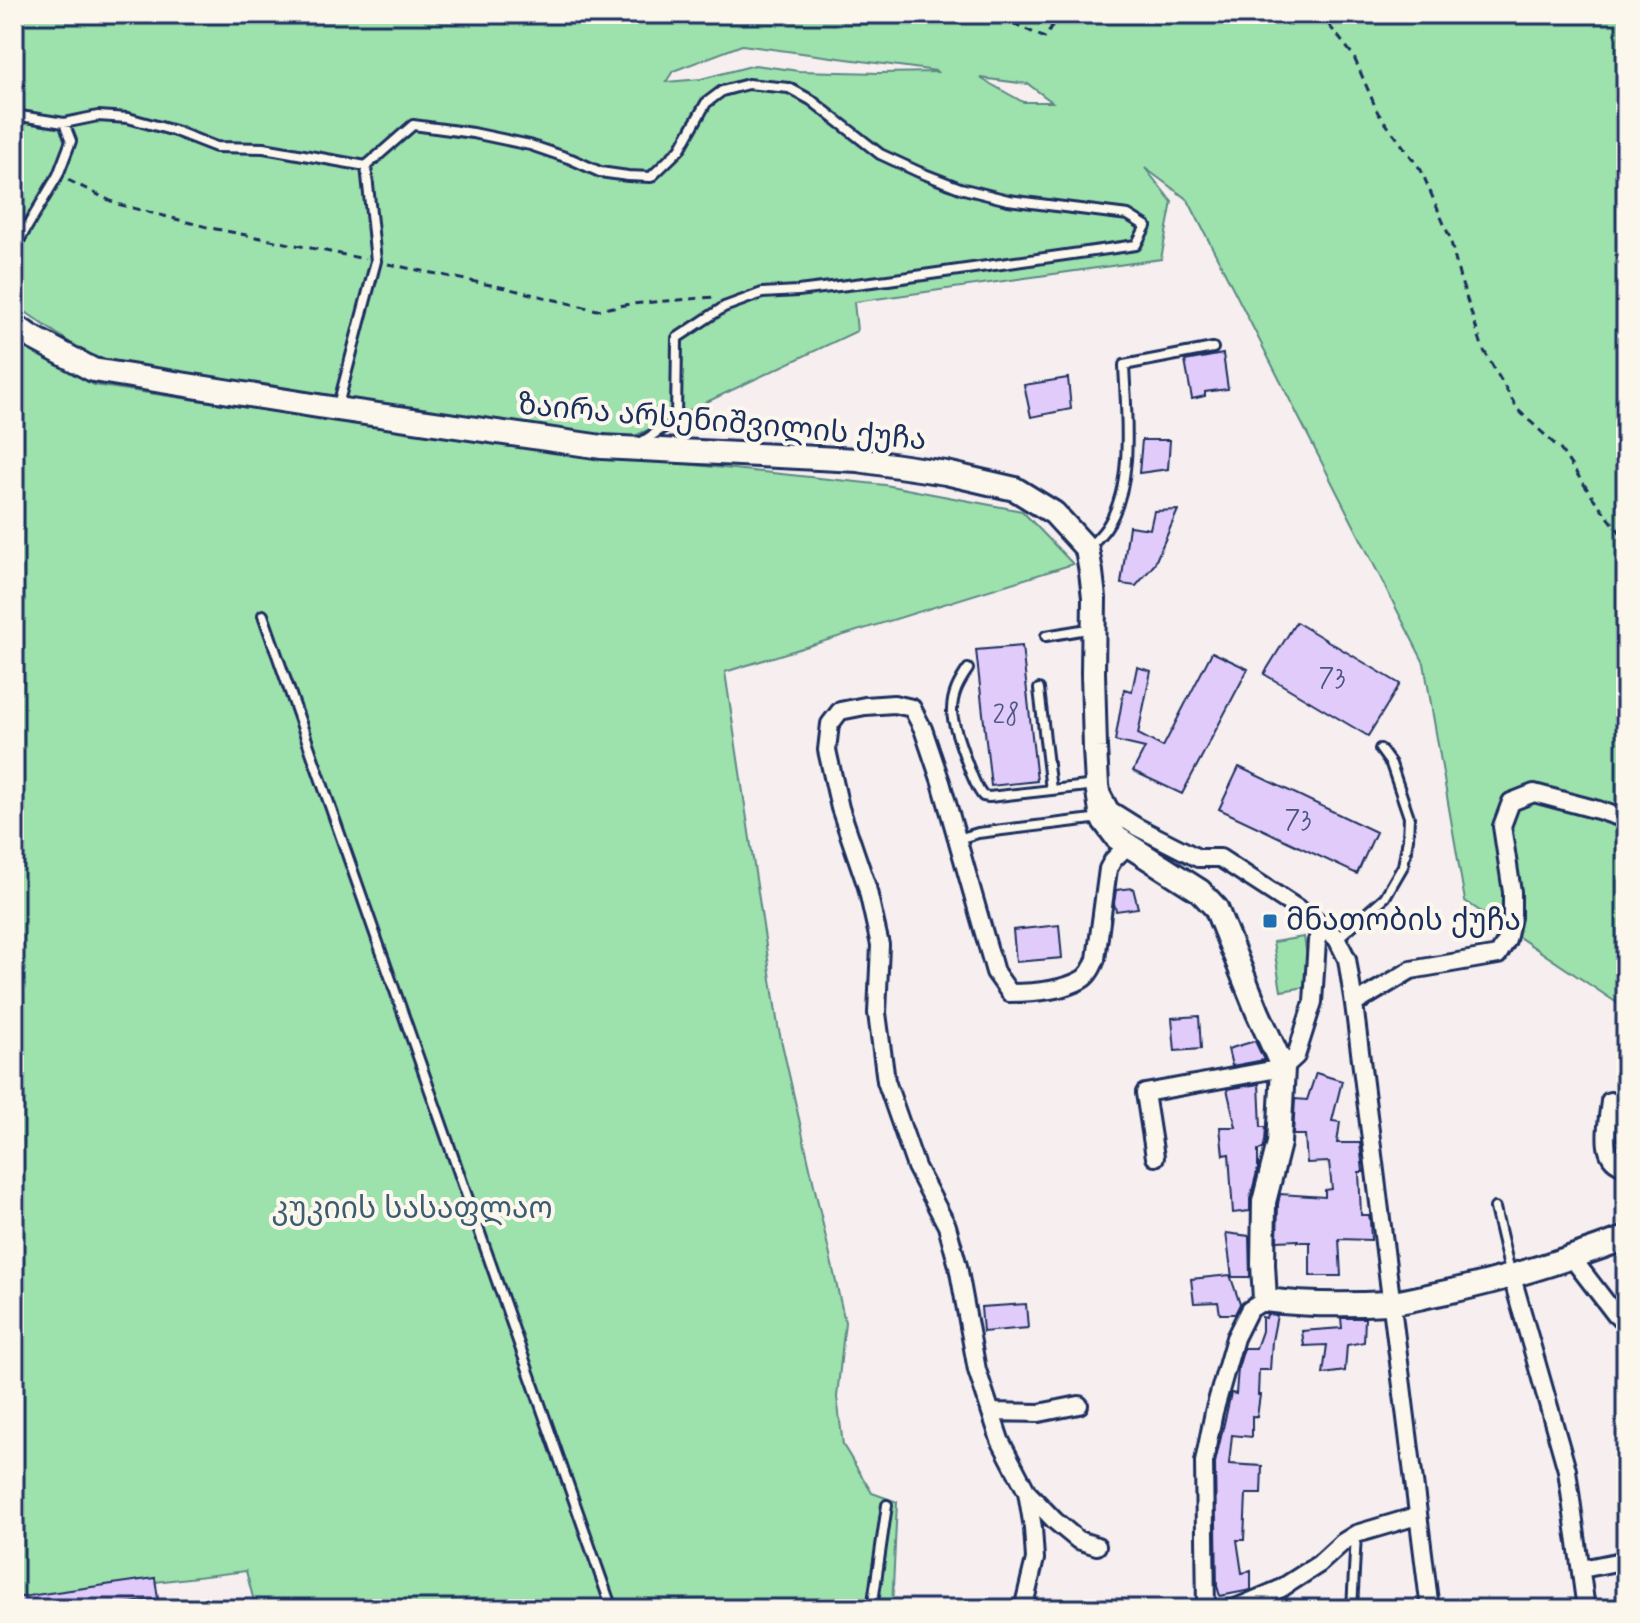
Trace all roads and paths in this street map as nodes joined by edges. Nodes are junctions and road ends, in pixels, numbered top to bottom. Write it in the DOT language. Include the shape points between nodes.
graph roads {
  1 [pos="1003,14"];
  2 [pos="1059,14"];
  3 [pos="1320,14"];
  4 [pos="14,115"];
  5 [pos="64,123"];
  6 [pos="366,166"];
  7 [pos="58,175"];
  8 [pos="14,249"];
  9 [pos="376,261"];
  10 [pos="718,297"];
  11 [pos="14,325"];
  12 [pos="1213,348"];
  13 [pos="337,409"];
  14 [pos="632,448"];
  15 [pos="1626,540"];
  16 [pos="1087,549"];
  17 [pos="263,615"];
  18 [pos="1094,628"];
  19 [pos="1046,636"];
  20 [pos="968,669"];
  21 [pos="1039,689"];
  22 [pos="1380,749"];
  23 [pos="1097,785"];
  24 [pos="1051,790"];
  25 [pos="1102,818"];
  26 [pos="1626,823"];
  27 [pos="1133,836"];
  28 [pos="958,839"];
  29 [pos="1323,925"];
  30 [pos="1337,939"];
  31 [pos="1354,1004"];
  32 [pos="1283,1068"];
  33 [pos="1610,1101"];
  34 [pos="1155,1157"];
  35 [pos="1626,1166"];
  36 [pos="1495,1208"];
  37 [pos="1626,1238"];
  38 [pos="1572,1258"];
  39 [pos="1512,1277"];
  40 [pos="1265,1300"];
  41 [pos="1391,1303"];
  42 [pos="1626,1324"];
  43 [pos="1079,1405"];
  44 [pos="991,1412"];
  45 [pos="1027,1492"];
  46 [pos="887,1505"];
  47 [pos="1417,1516"];
  48 [pos="1356,1534"];
  49 [pos="1097,1546"];
  50 [pos="1626,1560"];
  51 [pos="1582,1569"];
  52 [pos="1024,1608"];
  53 [pos="612,1609"];
  54 [pos="872,1609"];
  55 [pos="1206,1609"];
  56 [pos="1233,1609"];
  57 [pos="1352,1609"];
  58 [pos="1430,1609"];
  59 [pos="1586,1609"];
  1 -- 2 [label="path" via="1045,38"];
  3 -- 15 [label="path" via="1353,55 1378,113 1421,170 1450,238 1483,349 1518,410 1560,449"];
  4 -- 5 [label="lane"];
  5 -- 6 [label="lane" via="98,116 128,118 216,147 264,148"];
  5 -- 7 [label="lane" via="71,141"];
  6 -- 9 [label="lane"];
  6 -- 14 [label="lane" via="413,125 530,145 600,172 651,177 680,149 706,103 722,91 748,84 789,88 880,154 960,188 1008,200 1128,215 1146,226 1136,245 762,293 724,307 677,338 676,420"];
  7 -- 8 [label="lane"];
  7 -- 9 [label="path" via="117,204"];
  9 -- 10 [label="path" via="597,310"];
  9 -- 13 [label="lane"];
  11 -- 13 [label="street, ზაირა არსენიშვილის ქუჩა" via="93,370"];
  12 -- 16 [label="lane" via="1124,365 1124,479 1107,528"];
  13 -- 14 [label="street, ზაირა არსენიშვილის ქუჩა"];
  14 -- 16 [label="street, ზაირა არსენიშვილის ქუჩა" via="858,460 946,473 1015,489 1054,513"];
  16 -- 18 [label="street"];
  17 -- 53 [label="lane"];
  18 -- 19 [label="lane"];
  18 -- 23 [label="street"];
  20 -- 24 [label="lane" via="958,684 952,714 978,791 989,797"];
  21 -- 24 [label="lane"];
  22 -- 30 [label="lane" via="1391,764 1409,817 1403,866 1385,897"];
  23 -- 24 [label="lane"];
  23 -- 25 [label="street"];
  23 -- 27 [label="street"];
  25 -- 27 [label="street" via="1117,838"];
  25 -- 28 [label="lane"];
  26 -- 31 [label="street" via="1534,793 1511,802 1502,826 1512,917 1498,955 1411,970"];
  27 -- 28 [label="street" via="1108,869 1092,969 1083,979 1039,993 1010,993 995,972"];
  27 -- 29 [label="street" via="1198,858 1220,858"];
  27 -- 32 [label="street" via="1216,908"];
  28 -- 44 [label="street" via="912,708 894,704 840,711 830,724 827,750 880,945 877,1013 886,1081 916,1167 947,1226"];
  29 -- 30 [label="street"];
  29 -- 32 [label="street" via="1313,1002 1296,1056"];
  30 -- 31 [label="street" via="1347,959"];
  31 -- 41 [label="street"];
  32 -- 34 [label="street" via="1145,1093"];
  32 -- 40 [label="street" via="1279,1143 1264,1202"];
  33 -- 35 [label="street" via="1608,1155"];
  36 -- 39 [label="lane"];
  37 -- 38 [label="street"];
  38 -- 39 [label="street"];
  38 -- 42 [label="street"];
  39 -- 41 [label="street"];
  39 -- 51 [label="street" via="1567,1470"];
  40 -- 41 [label="street"];
  40 -- 55 [label="street" via="1249,1310 1235,1338 1204,1462"];
  41 -- 47 [label="street"];
  43 -- 44 [label="street" via="1039,1413"];
  44 -- 45 [label="street"];
  45 -- 49 [label="street" via="1078,1540"];
  45 -- 52 [label="street" via="1035,1559"];
  46 -- 54 [label="lane"];
  47 -- 48 [label="street"];
  47 -- 58 [label="street"];
  48 -- 56 [label="street" via="1280,1589"];
  48 -- 57 [label="lane"];
  50 -- 51 [label="street"];
  51 -- 59 [label="street"];
}
